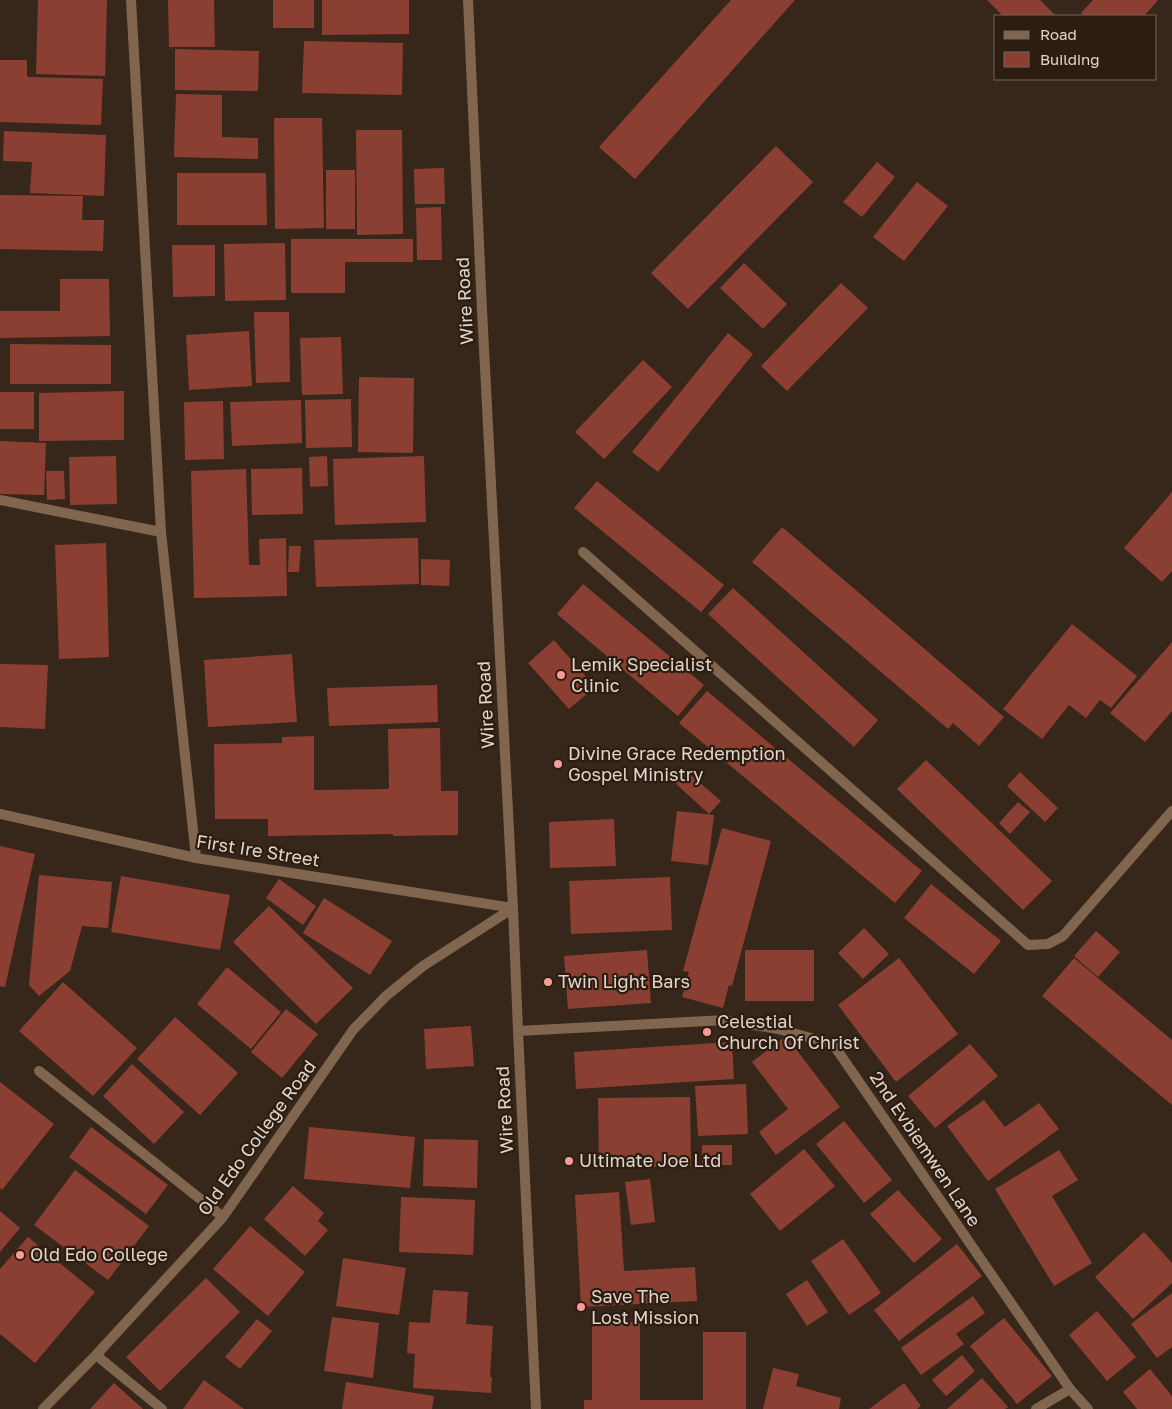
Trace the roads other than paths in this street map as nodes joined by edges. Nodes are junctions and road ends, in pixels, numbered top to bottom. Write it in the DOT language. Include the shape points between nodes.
graph roads {
  1 [pos="131,0"];
  2 [pos="468,0"];
  3 [pos="0,500"];
  4 [pos="161,532"];
  5 [pos="583,552"];
  6 [pos="1172,811"];
  7 [pos="0,814"];
  8 [pos="196,858"];
  9 [pos="513,908"];
  10 [pos="518,1031"];
  11 [pos="39,1071"];
  12 [pos="223,1217"];
  13 [pos="96,1355"];
  14 [pos="1070,1389"];
  15 [pos="43,1409"];
  16 [pos="162,1409"];
  17 [pos="536,1409"];
  18 [pos="1036,1409"];
  19 [pos="1088,1409"];
  1 -- 4 [label="street"];
  2 -- 9 [label="street, Wire Road"];
  3 -- 4 [label="street"];
  4 -- 8 [label="street"];
  5 -- 6 [label="street" via="1028,945 1048,944 1063,936"];
  7 -- 8 [label="street, First Ire Street"];
  8 -- 9 [label="street, First Ire Street"];
  9 -- 10 [label="street, Wire Road"];
  9 -- 12 [label="street, Old Edo College Road" via="423,966 386,996 353,1030"];
  10 -- 14 [label="street, 2nd Evbiemwen Lane" via="726,1020 778,1029 833,1044"];
  10 -- 17 [label="street, Wire Road"];
  11 -- 12 [label="street"];
  12 -- 13 [label="street, Old Edo College Road"];
  13 -- 15 [label="street, Old Edo College Road"];
  13 -- 16 [label="street"];
  14 -- 18 [label="street"];
  14 -- 19 [label="street, 2nd Evbiemwen Lane"];
}
